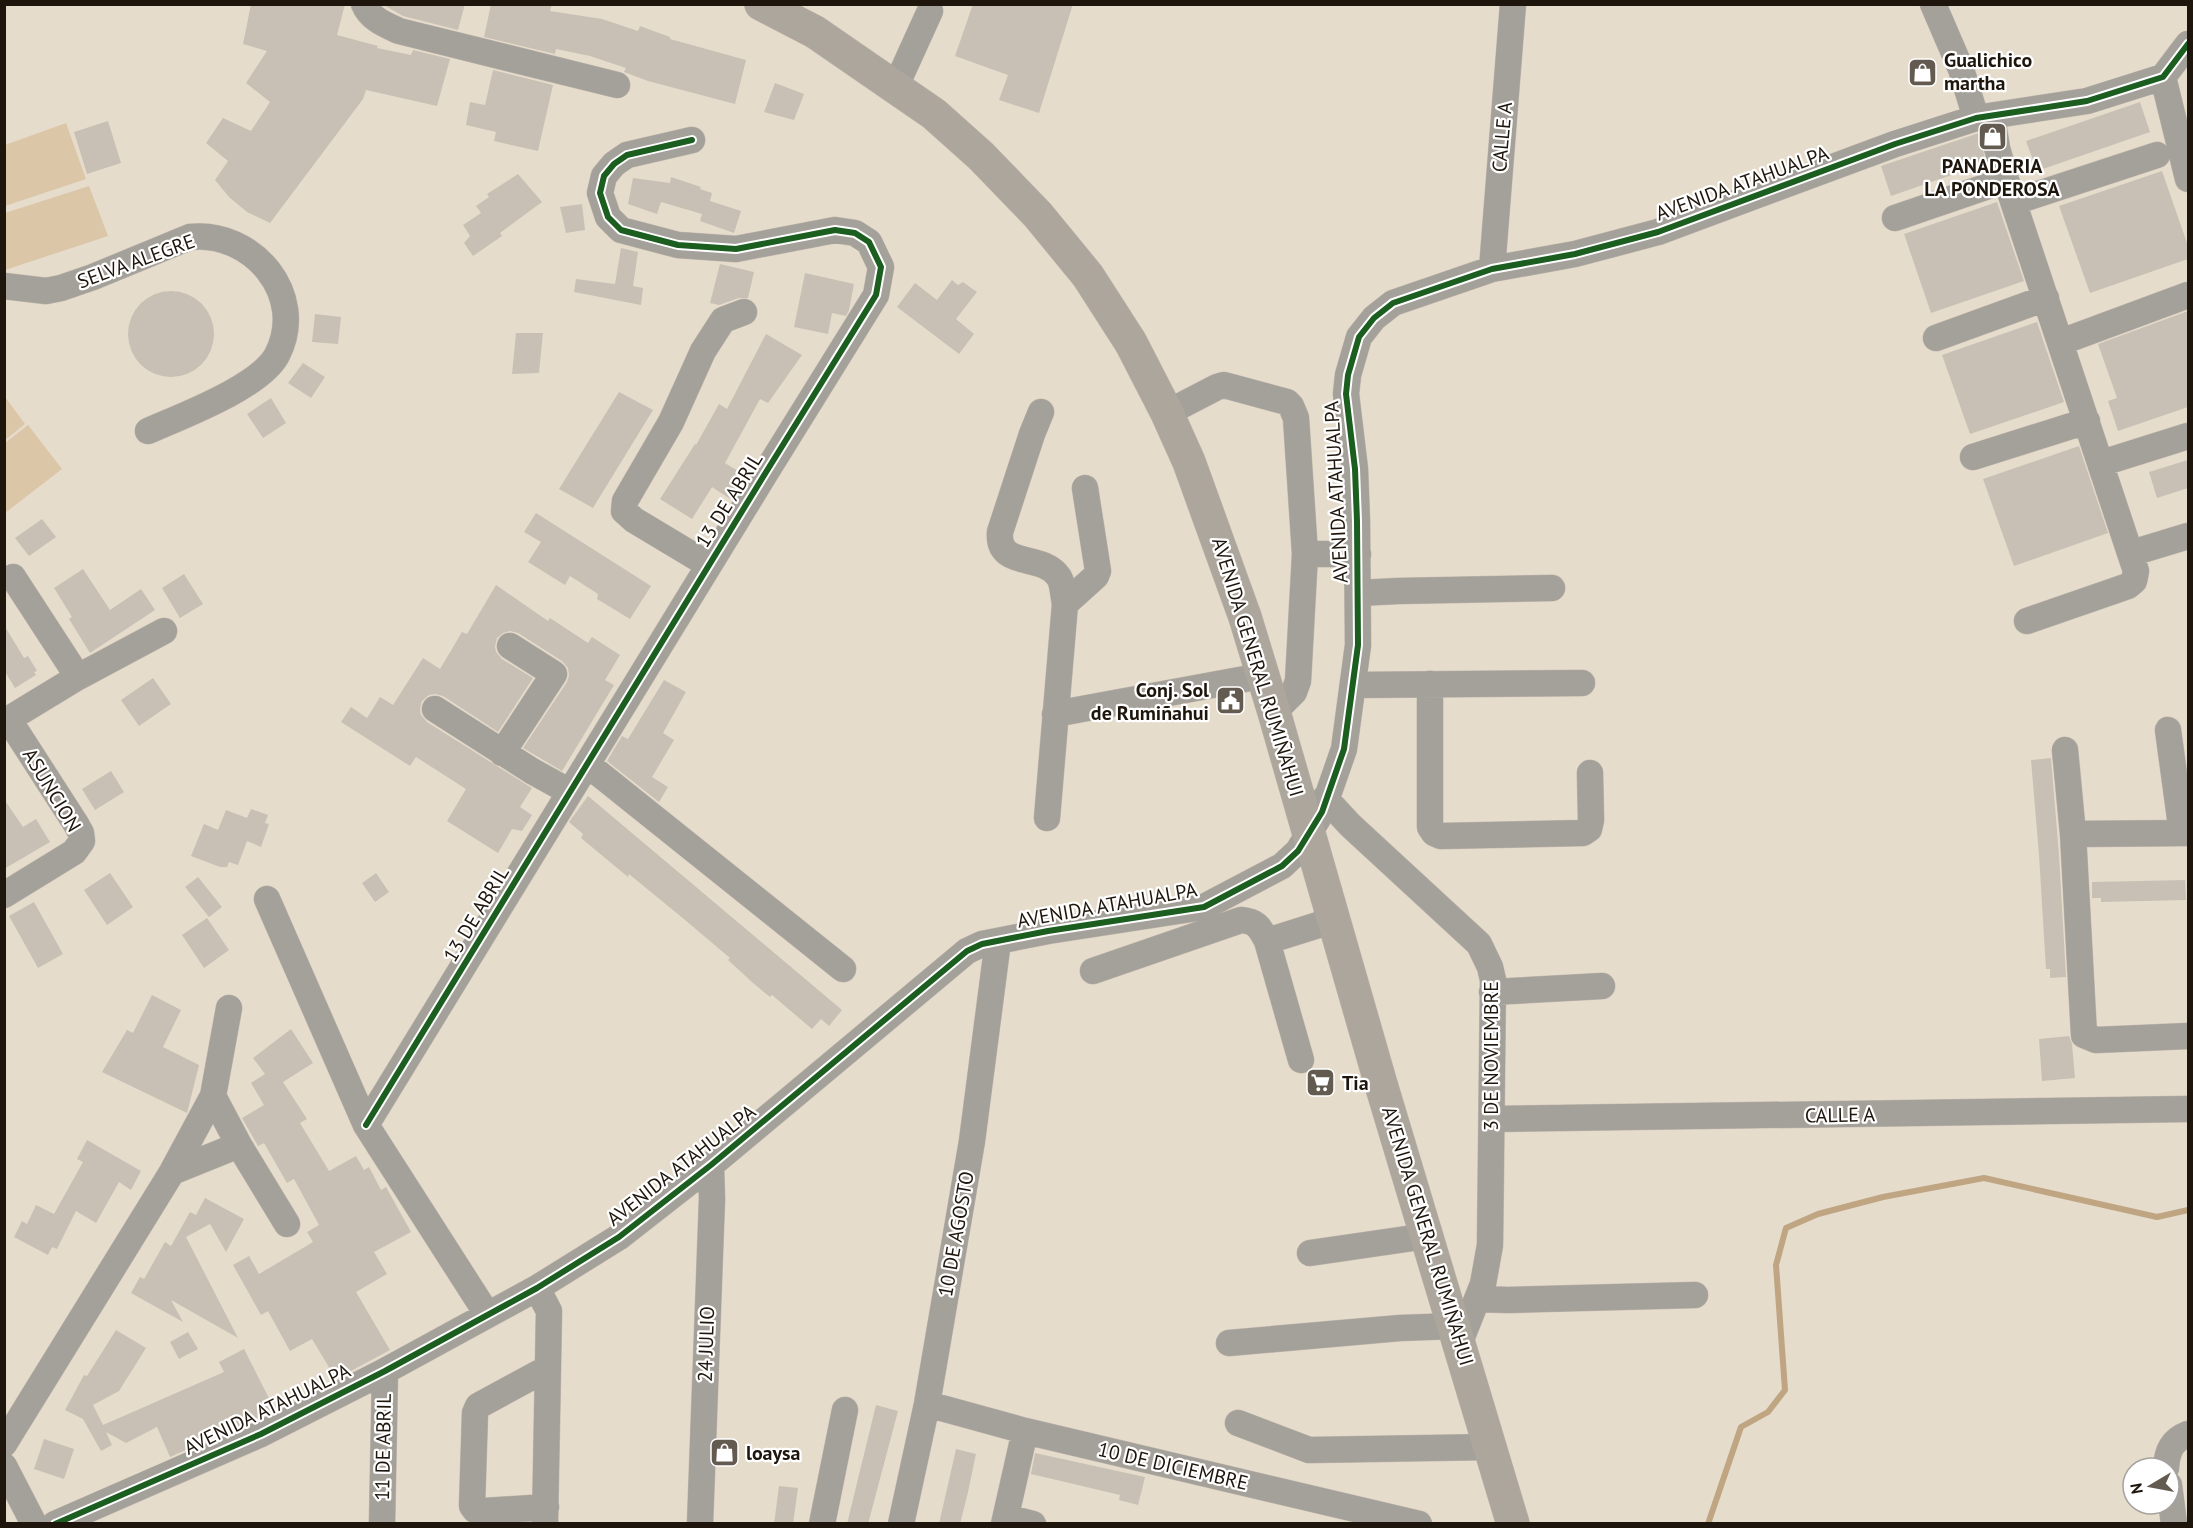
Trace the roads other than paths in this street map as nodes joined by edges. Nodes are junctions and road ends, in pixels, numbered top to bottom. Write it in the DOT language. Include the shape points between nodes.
graph roads {
  1 [pos="363,4"];
  2 [pos="761,4"];
  3 [pos="1513,4"];
  4 [pos="1933,4"];
  5 [pos="930,11"];
  6 [pos="2188,44"];
  7 [pos="2163,77"];
  8 [pos="617,85"];
  9 [pos="895,88"];
  10 [pos="1984,118"];
  11 [pos="692,140"];
  12 [pos="2157,155"];
  13 [pos="2188,179"];
  14 [pos="2010,191"];
  15 [pos="1895,218"];
  16 [pos="1492,269"];
  17 [pos="4,286"];
  18 [pos="2188,295"];
  19 [pos="2046,298"];
  20 [pos="744,312"];
  21 [pos="1936,338"];
  22 [pos="2061,342"];
  23 [pos="1041,412"];
  24 [pos="1167,413"];
  25 [pos="2087,421"];
  26 [pos="148,431"];
  27 [pos="2188,436"];
  28 [pos="1973,457"];
  29 [pos="2102,463"];
  30 [pos="1085,488"];
  31 [pos="2188,536"];
  32 [pos="2132,553"];
  33 [pos="1305,554"];
  34 [pos="1358,554"];
  35 [pos="709,565"];
  36 [pos="13,577"];
  37 [pos="1552,588"];
  38 [pos="1359,594"];
  39 [pos="1065,604"];
  40 [pos="2027,621"];
  41 [pos="164,631"];
  42 [pos="510,646"];
  43 [pos="1261,676"];
  44 [pos="78,677"];
  45 [pos="1582,682"];
  46 [pos="1430,684"];
  47 [pos="1353,685"];
  48 [pos="435,709"];
  49 [pos="1274,712"];
  50 [pos="1055,714"];
  51 [pos="7,721"];
  52 [pos="2168,730"];
  53 [pos="2065,750"];
  54 [pos="502,753"];
  55 [pos="587,764"];
  56 [pos="1590,773"];
  57 [pos="570,792"];
  58 [pos="1325,798"];
  59 [pos="1047,818"];
  60 [pos="1309,831"];
  61 [pos="2185,833"];
  62 [pos="2073,834"];
  63 [pos="4,895"];
  64 [pos="267,899"];
  65 [pos="1334,920"];
  66 [pos="998,941"];
  67 [pos="1267,941"];
  68 [pos="843,969"];
  69 [pos="1093,971"];
  70 [pos="1602,986"];
  71 [pos="1492,992"];
  72 [pos="229,1008"];
  73 [pos="2188,1035"];
  74 [pos="1301,1060"];
  75 [pos="213,1096"];
  76 [pos="2188,1109"];
  77 [pos="1492,1119"];
  78 [pos="366,1125"];
  79 [pos="238,1145"];
  80 [pos="711,1165"];
  81 [pos="172,1172"];
  82 [pos="287,1224"];
  83 [pos="1427,1236"];
  84 [pos="1310,1253"];
  85 [pos="537,1288"];
  86 [pos="1695,1295"];
  87 [pos="1477,1299"];
  88 [pos="487,1314"];
  89 [pos="1458,1334"];
  90 [pos="1229,1343"];
  91 [pos="548,1368"];
  92 [pos="385,1371"];
  93 [pos="927,1404"];
  94 [pos="845,1410"];
  95 [pos="1238,1423"];
  96 [pos="1025,1431"];
  97 [pos="2188,1434"];
  98 [pos="4,1444"];
  99 [pos="1491,1447"];
  100 [pos="2167,1456"];
  101 [pos="4,1466"];
  102 [pos="545,1515"];
  103 [pos="1374,1518"];
  104 [pos="1005,1520"];
  105 [pos="381,1523"];
  106 [pos="34,1524"];
  107 [pos="55,1524"];
  108 [pos="700,1524"];
  109 [pos="822,1524"];
  110 [pos="901,1524"];
  111 [pos="1034,1524"];
  112 [pos="1419,1524"];
  113 [pos="1513,1524"];
  1 -- 8 [label="street" via="378,21 399,31"];
  2 -- 9 [label="highway, AVENIDA GENERAL RUMIÑAHUI" via="815,32"];
  3 -- 16 [label="street, CALLE A"];
  4 -- 10 [label="street"];
  5 -- 9 [label="street"];
  6 -- 7 [label="street"];
  7 -- 10 [label="street, AVENIDA ATAHUALPA" via="2087,101"];
  7 -- 13 [label="street"];
  9 -- 24 [label="highway, AVENIDA GENERAL RUMIÑAHUI" via="942,121 1038,215 1094,286 1131,343"];
  10 -- 14 [label="street"];
  10 -- 16 [label="street, AVENIDA ATAHUALPA" via="1895,144 1658,232 1575,254"];
  11 -- 35 [label="street, 13 DE ABRIL" via="627,155 604,176 600,193 608,217 621,230 678,245 736,249 835,230 855,233 869,242 881,267 876,295"];
  12 -- 14 [label="street"];
  14 -- 15 [label="street"];
  14 -- 19 [label="street"];
  16 -- 34 [label="street, AVENIDA ATAHUALPA" via="1393,303 1359,337 1346,394 1355,470"];
  17 -- 26 [label="street, SELVA ALEGRE" via="46,291 61,288 190,237 206,235 231,242 263,264 284,301 285,327 277,356 253,381"];
  18 -- 22 [label="street"];
  19 -- 21 [label="street"];
  19 -- 22 [label="street"];
  20 -- 35 [label="street" via="723,320 703,351 671,422 625,501 624,511 634,520"];
  22 -- 25 [label="street"];
  23 -- 39 [label="street" via="999,544 1008,554 1055,573 1060,578"];
  24 -- 33 [label="street" via="1224,385 1291,406 1296,418"];
  24 -- 43 [label="highway, AVENIDA GENERAL RUMIÑAHUI" via="1209,514"];
  25 -- 28 [label="street"];
  25 -- 29 [label="street"];
  27 -- 29 [label="street"];
  29 -- 32 [label="street"];
  30 -- 39 [label="street" via="1098,571"];
  31 -- 32 [label="street"];
  32 -- 40 [label="street" via="2136,571 2128,586"];
  33 -- 34 [label="street"];
  33 -- 49 [label="street" via="1298,681 1294,692"];
  34 -- 38 [label="street, AVENIDA ATAHUALPA"];
  35 -- 55 [label="street, 13 DE ABRIL"];
  36 -- 44 [label="street"];
  37 -- 38 [label="street"];
  38 -- 47 [label="street, AVENIDA ATAHUALPA"];
  39 -- 50 [label="street"];
  41 -- 44 [label="street"];
  42 -- 54 [label="street" via="555,674"];
  43 -- 49 [label="highway, AVENIDA GENERAL RUMIÑAHUI"];
  43 -- 50 [label="street"];
  44 -- 51 [label="street"];
  45 -- 46 [label="street"];
  46 -- 47 [label="street"];
  46 -- 56 [label="street" via="1430,827 1434,833 1583,833 1589,829 1591,820"];
  47 -- 58 [label="street, AVENIDA ATAHUALPA" via="1344,749"];
  48 -- 54 [label="street"];
  49 -- 60 [label="highway, AVENIDA GENERAL RUMIÑAHUI"];
  50 -- 59 [label="street"];
  51 -- 63 [label="street, ASUNCION" via="81,833 82,841 66,857"];
  52 -- 61 [label="street"];
  53 -- 62 [label="street"];
  54 -- 57 [label="street"];
  55 -- 57 [label="street, 13 DE ABRIL"];
  55 -- 68 [label="street"];
  57 -- 78 [label="street, 13 DE ABRIL"];
  58 -- 60 [label="street, AVENIDA ATAHUALPA" via="1322,812"];
  58 -- 71 [label="street, 3 DE NOVIEMBRE" via="1479,944 1490,967"];
  60 -- 65 [label="highway, AVENIDA GENERAL RUMIÑAHUI"];
  60 -- 66 [label="street, AVENIDA ATAHUALPA" via="1298,851 1282,866 1204,907"];
  61 -- 62 [label="street"];
  62 -- 73 [label="street" via="2084,1035 2096,1040"];
  64 -- 78 [label="street"];
  65 -- 67 [label="street"];
  65 -- 83 [label="highway, AVENIDA GENERAL RUMIÑAHUI"];
  66 -- 80 [label="street, AVENIDA ATAHUALPA" via="967,951"];
  66 -- 93 [label="street, 10 DE AGOSTO" via="972,1141"];
  67 -- 69 [label="street" via="1258,924 1241,920"];
  67 -- 74 [label="street"];
  70 -- 71 [label="street"];
  71 -- 77 [label="street, 3 DE NOVIEMBRE"];
  72 -- 75 [label="street"];
  75 -- 79 [label="street"];
  75 -- 81 [label="street"];
  76 -- 77 [label="street, CALLE A"];
  77 -- 87 [label="street, 3 DE NOVIEMBRE" via="1490,1245"];
  78 -- 88 [label="street"];
  79 -- 81 [label="street"];
  79 -- 82 [label="street"];
  80 -- 85 [label="street, AVENIDA ATAHUALPA" via="619,1237"];
  80 -- 108 [label="street, 24 JULIO"];
  81 -- 98 [label="street"];
  83 -- 84 [label="street"];
  83 -- 89 [label="highway, AVENIDA GENERAL RUMIÑAHUI"];
  85 -- 88 [label="street, AVENIDA ATAHUALPA"];
  85 -- 91 [label="street" via="549,1311"];
  86 -- 87 [label="street"];
  87 -- 89 [label="street, 3 DE NOVIEMBRE"];
  88 -- 92 [label="street, AVENIDA ATAHUALPA"];
  89 -- 90 [label="street" via="1400,1328"];
  89 -- 99 [label="highway, AVENIDA GENERAL RUMIÑAHUI"];
  91 -- 102 [label="street"];
  91 -- 102 [label="street" via="478,1406 472,1506 475,1510"];
  92 -- 105 [label="street, 11 DE ABRIL"];
  92 -- 107 [label="street, AVENIDA ATAHUALPA" via="261,1434"];
  93 -- 96 [label="street, 10 DE DICIEMBRE"];
  93 -- 110 [label="street, 10 DE AGOSTO"];
  94 -- 109 [label="street"];
  95 -- 99 [label="street" via="1309,1450"];
  96 -- 103 [label="street, 10 DE DICIEMBRE"];
  96 -- 104 [label="street"];
  97 -- 100 [label="street" via="2180,1437"];
  99 -- 113 [label="highway, AVENIDA GENERAL RUMIÑAHUI"];
  101 -- 106 [label="street"];
  103 -- 112 [label="street, 10 DE DICIEMBRE"];
  104 -- 111 [label="street"];
}
